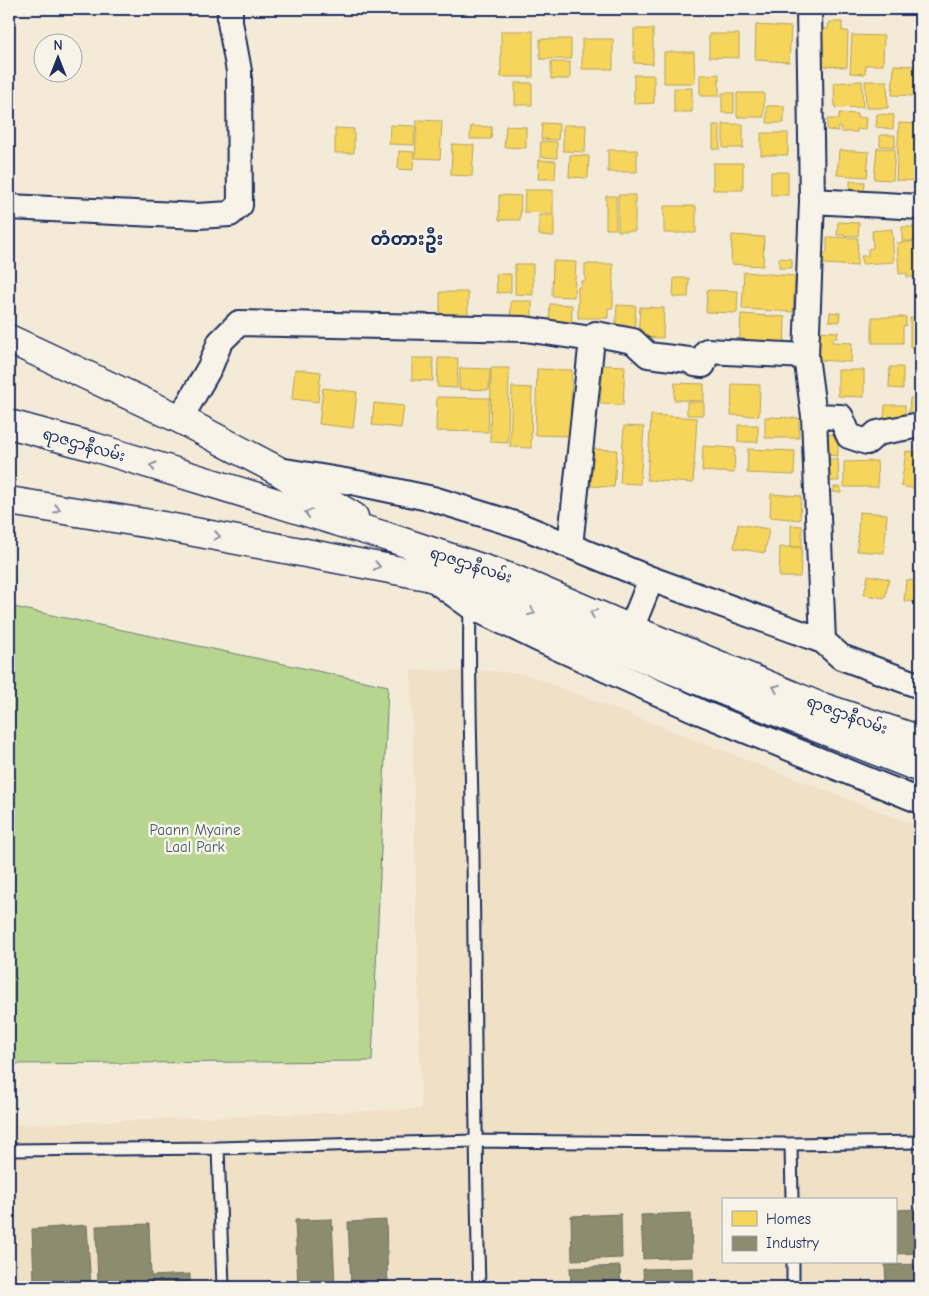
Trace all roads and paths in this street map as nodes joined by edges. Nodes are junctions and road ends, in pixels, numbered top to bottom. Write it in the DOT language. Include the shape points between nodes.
graph roads {
  1 [pos="230,9"];
  2 [pos="809,9"];
  3 [pos="812,202"];
  4 [pos="9,207"];
  5 [pos="920,207"];
  6 [pos="9,339"];
  7 [pos="592,339"];
  8 [pos="806,356"];
  9 [pos="814,416"];
  10 [pos="180,419"];
  11 [pos="9,424"];
  12 [pos="920,425"];
  13 [pos="275,469"];
  14 [pos="9,501"];
  15 [pos="388,538"];
  16 [pos="570,546"];
  17 [pos="427,576"];
  18 [pos="651,579"];
  19 [pos="470,606"];
  20 [pos="631,629"];
  21 [pos="823,641"];
  22 [pos="920,686"];
  23 [pos="920,740"];
  24 [pos="920,768"];
  25 [pos="920,801"];
  26 [pos="475,1141"];
  27 [pos="920,1142"];
  28 [pos="791,1144"];
  29 [pos="218,1148"];
  30 [pos="9,1150"];
  31 [pos="792,1198"];
  32 [pos="793,1264"];
  33 [pos="223,1287"];
  34 [pos="479,1287"];
  35 [pos="793,1287"];
  1 -- 4 [label="street" via="239,71 240,205 230,214 198,216"];
  2 -- 3 [label="street"];
  3 -- 5 [label="street"];
  3 -- 8 [label="street"];
  6 -- 10 [label="main road"];
  7 -- 8 [label="street" via="596,334 633,341 648,354 703,365 707,351"];
  7 -- 10 [label="street" via="525,329 239,323 220,342"];
  7 -- 16 [label="street"];
  8 -- 9 [label="street"];
  9 -- 12 [label="street" via="841,417 849,436 867,442 877,433"];
  9 -- 21 [label="street"];
  10 -- 13 [label="main road"];
  15 -- 11 [label="main road, ရာဇဌာနီလမ်း, one-way"];
  13 -- 15 [label="main road"];
  13 -- 16 [label="street" via="433,499 521,526"];
  14 -- 17 [label="main road, ရာဇဌာနီလမ်း, one-way"];
  15 -- 17 [label="main road"];
  20 -- 15 [label="main road, ရာဇဌာနီလမ်း, one-way" via="514,579"];
  16 -- 18 [label="street"];
  17 -- 19 [label="street"];
  17 -- 24 [label="main road, ရာဇဌာနီလမ်း, one-way" via="507,602"];
  18 -- 20 [label="street"];
  18 -- 21 [label="street"];
  19 -- 25 [label="street" via="700,712"];
  19 -- 26 [label="lane"];
  23 -- 20 [label="main road, ရာဇဌာနီလမ်း, one-way" via="816,705"];
  21 -- 22 [label="street" via="841,657"];
  26 -- 28 [label="lane"];
  26 -- 29 [label="lane"];
  26 -- 34 [label="lane"];
  27 -- 28 [label="lane"];
  28 -- 31 [label="lane"];
  29 -- 30 [label="lane"];
  29 -- 33 [label="lane"];
  32 -- 35 [label="lane"];
}
